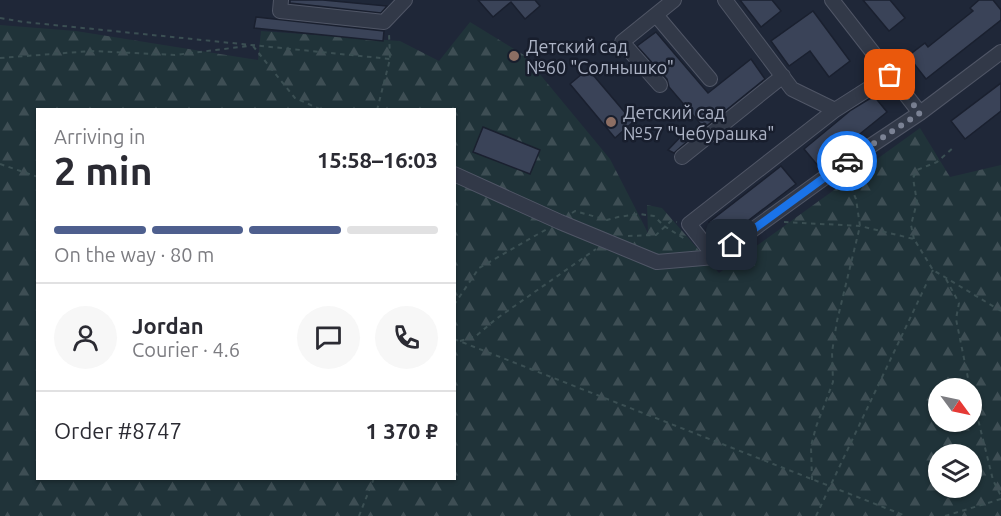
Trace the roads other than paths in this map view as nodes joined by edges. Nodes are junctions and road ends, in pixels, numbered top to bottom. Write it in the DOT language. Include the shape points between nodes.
graph roads {
  1 [pos="281,0"];
  2 [pos="405,0"];
  3 [pos="674,0"];
  4 [pos="725,0"];
  5 [pos="832,0"];
  6 [pos="656,15"];
  7 [pos="1001,52"];
  8 [pos="890,75"];
  9 [pos="783,76"];
  10 [pos="710,79"];
  11 [pos="660,85"];
  12 [pos="836,110"];
  13 [pos="920,113"];
  14 [pos="682,157"];
  15 [pos="456,175"];
  16 [pos="715,257"];
  1 -- 2 [label="street" via="280,11 384,22"];
  3 -- 6 [label="street"];
  4 -- 9 [label="street"];
  5 -- 8 [label="street"];
  6 -- 10 [label="street"];
  6 -- 11 [label="street" via="622,42"];
  7 -- 13 [label="street"];
  8 -- 12 [label="street"];
  8 -- 13 [label="street"];
  9 -- 12 [label="street" via="792,88"];
  9 -- 14 [label="street"];
  12 -- 16 [label="street" via="689,224"];
  13 -- 16 [label="street"];
  15 -- 16 [label="street" via="657,262"];
}
